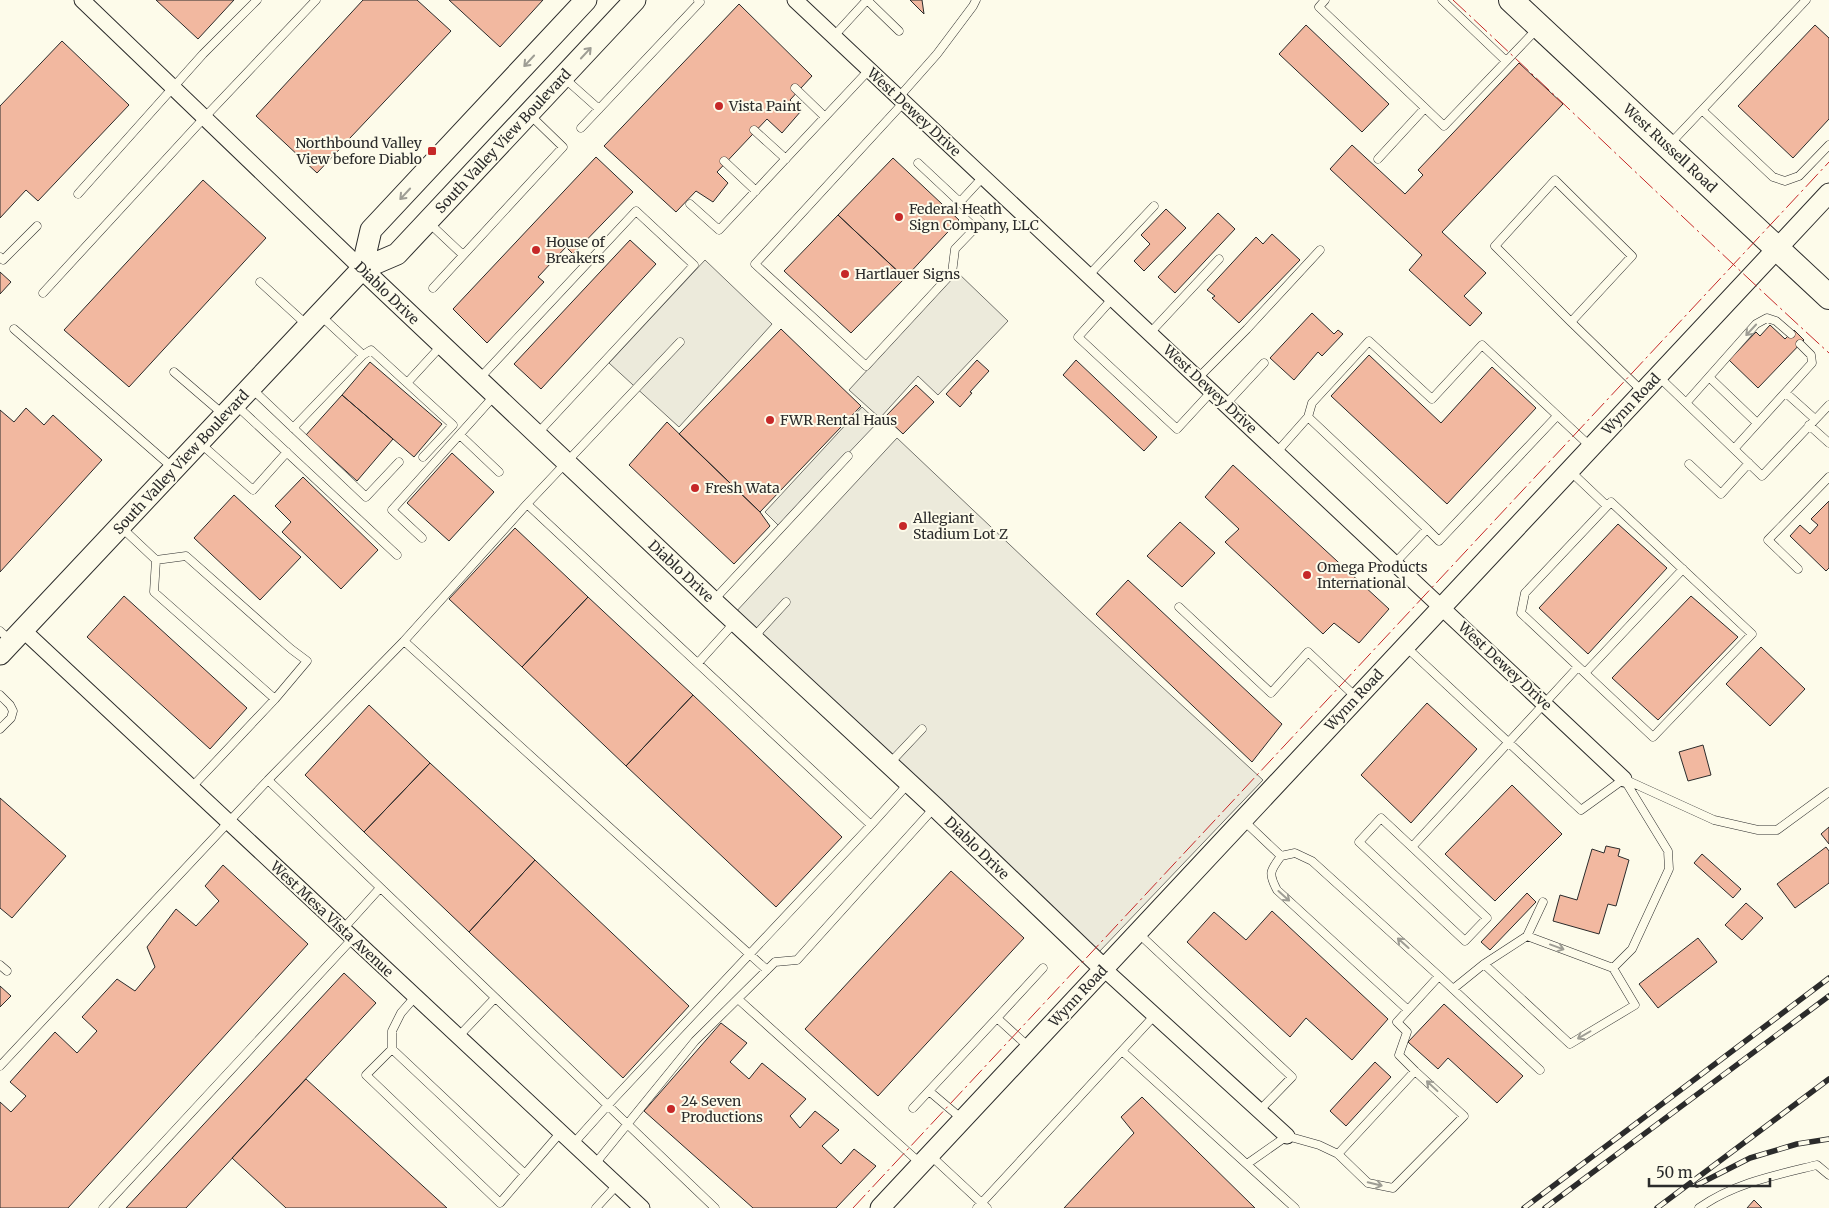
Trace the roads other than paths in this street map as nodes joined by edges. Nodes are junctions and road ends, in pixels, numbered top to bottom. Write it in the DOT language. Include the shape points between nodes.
graph roads {
  1 [pos="82,0"];
  2 [pos="257,0"];
  3 [pos="316,0"];
  4 [pos="586,0"];
  5 [pos="635,0"];
  6 [pos="698,0"];
  7 [pos="795,0"];
  8 [pos="976,0"];
  9 [pos="1325,0"];
  10 [pos="1442,0"];
  11 [pos="1511,0"];
  12 [pos="1806,0"];
  13 [pos="1539,26"];
  14 [pos="899,31"];
  15 [pos="834,36"];
  16 [pos="1506,61"];
  17 [pos="869,70"];
  18 [pos="563,77"];
  19 [pos="173,87"];
  20 [pos="795,88"];
  21 [pos="901,100"];
  22 [pos="1425,108"];
  23 [pos="598,109"];
  24 [pos="1702,110"];
  25 [pos="528,114"];
  26 [pos="825,117"];
  27 [pos="204,118"];
  28 [pos="581,128"];
  29 [pos="754,130"];
  30 [pos="1829,145"];
  31 [pos="1668,147"];
  32 [pos="786,159"];
  33 [pos="1378,159"];
  34 [pos="724,161"];
  35 [pos="918,163"];
  36 [pos="983,177"];
  37 [pos="756,191"];
  38 [pos="1829,193"];
  39 [pos="78,194"];
  40 [pos="960,202"];
  41 [pos="690,204"];
  42 [pos="1154,206"];
  43 [pos="427,222"];
  44 [pos="37,226"];
  45 [pos="1777,248"];
  46 [pos="1320,250"];
  47 [pos="463,255"];
  48 [pos="0,257"];
  49 [pos="1219,260"];
  50 [pos="362,270"];
  51 [pos="1089,276"];
  52 [pos="260,282"];
  53 [pos="433,288"];
  54 [pos="43,293"];
  55 [pos="1829,297"];
  56 [pos="1113,298"];
  57 [pos="314,321"];
  58 [pos="1571,322"];
  59 [pos="14,328"];
  60 [pos="1150,333"];
  61 [pos="1790,334"];
  62 [pos="680,342"];
  63 [pos="1800,344"];
  64 [pos="442,345"];
  65 [pos="363,355"];
  66 [pos="1264,363"];
  67 [pos="174,372"];
  68 [pos="1657,376"];
  69 [pos="1709,377"];
  70 [pos="1198,378"];
  71 [pos="478,379"];
  72 [pos="407,383"];
  73 [pos="251,388"];
  74 [pos="1212,391"];
  75 [pos="1643,392"];
  76 [pos="1786,393"];
  77 [pos="495,395"];
  78 [pos="1686,403"];
  79 [pos="1226,404"];
  80 [pos="1829,405"];
  81 [pos="230,410"];
  82 [pos="1557,416"];
  83 [pos="1308,417"];
  84 [pos="1815,419"];
  85 [pos="1757,423"];
  86 [pos="1810,426"];
  87 [pos="294,428"];
  88 [pos="537,434"];
  89 [pos="460,435"];
  90 [pos="200,442"];
  91 [pos="1829,444"];
  92 [pos="1591,447"];
  93 [pos="1734,449"];
  94 [pos="287,452"];
  95 [pos="1277,452"];
  96 [pos="848,456"];
  97 [pos="423,457"];
  98 [pos="398,462"];
  99 [pos="566,462"];
  100 [pos="1749,463"];
  101 [pos="1689,464"];
  102 [pos="174,469"];
  103 [pos="1569,470"];
  104 [pos="499,472"];
  105 [pos="1829,477"];
  106 [pos="527,504"];
  107 [pos="1607,506"];
  108 [pos="120,527"];
  109 [pos="1427,529"];
  110 [pos="422,538"];
  111 [pos="397,555"];
  112 [pos="156,560"];
  113 [pos="1395,563"];
  114 [pos="1683,569"];
  115 [pos="1798,569"];
  116 [pos="713,601"];
  117 [pos="786,602"];
  118 [pos="1179,607"];
  119 [pos="1442,607"];
  120 [pos="736,622"];
  121 [pos="753,638"];
  122 [pos="9,639"];
  123 [pos="404,641"];
  124 [pos="1405,646"];
  125 [pos="698,664"];
  126 [pos="1578,667"];
  127 [pos="1585,674"];
  128 [pos="0,695"];
  129 [pos="1357,698"];
  130 [pos="275,699"];
  131 [pos="1544,704"];
  132 [pos="0,729"];
  133 [pos="922,729"];
  134 [pos="1508,742"];
  135 [pos="889,764"];
  136 [pos="1624,779"];
  137 [pos="268,780"];
  138 [pos="909,783"];
  139 [pos="191,788"];
  140 [pos="1829,792"];
  141 [pos="935,807"];
  142 [pos="1243,820"];
  143 [pos="227,822"];
  144 [pos="871,825"];
  145 [pos="1412,847"];
  146 [pos="1281,856"];
  147 [pos="380,888"];
  148 [pos="1543,902"];
  149 [pos="1138,933"];
  150 [pos="348,934"];
  151 [pos="1526,936"];
  152 [pos="750,955"];
  153 [pos="1484,964"];
  154 [pos="0,965"];
  155 [pos="1044,968"];
  156 [pos="1613,968"];
  157 [pos="1104,969"];
  158 [pos="767,970"];
  159 [pos="7,971"];
  160 [pos="1439,976"];
  161 [pos="1453,988"];
  162 [pos="415,997"];
  163 [pos="495,998"];
  164 [pos="738,999"];
  165 [pos="1408,1010"];
  166 [pos="1155,1016"];
  167 [pos="997,1018"];
  168 [pos="458,1037"];
  169 [pos="392,1048"];
  170 [pos="1030,1048"];
  171 [pos="1122,1051"];
  172 [pos="0,1066"];
  173 [pos="1540,1070"];
  174 [pos="1415,1071"];
  175 [pos="929,1091"];
  176 [pos="608,1105"];
  177 [pos="913,1108"];
  178 [pos="1259,1111"];
  179 [pos="962,1120"];
  180 [pos="628,1124"];
  181 [pos="561,1132"];
  182 [pos="1286,1136"];
  183 [pos="573,1144"];
  184 [pos="1338,1154"];
  185 [pos="926,1159"];
  186 [pos="595,1164"];
  187 [pos="1246,1164"];
  188 [pos="525,1174"];
  189 [pos="1829,1175"];
  190 [pos="617,1185"];
  191 [pos="982,1206"];
  192 [pos="103,1208"];
  193 [pos="596,1208"];
  194 [pos="642,1208"];
  195 [pos="715,1208"];
  196 [pos="880,1208"];
  197 [pos="1295,1208"];
  198 [pos="1699,1208"];
  1 -- 19 [label="street, Diablo Drive"];
  2 -- 19 [label="lane"];
  3 -- 27 [label="lane"];
  4 -- 50 [label="main road, one-way" via="371,230"];
  18 -- 5 [label="main road, South Valley View Boulevard, one-way"];
  6 -- 23 [label="lane" via="700,2"];
  7 -- 15 [label="street, West Dewey Drive"];
  8 -- 21 [label="lane"];
  9 -- 22 [label="lane" via="1319,7"];
  10 -- 16 [label="lane"];
  11 -- 13 [label="main road, West Russell Road"];
  12 -- 24 [label="lane"];
  13 -- 16 [label="lane"];
  13 -- 31 [label="main road, West Russell Road"];
  14 -- 15 [label="lane" via="867,0"];
  15 -- 17 [label="street, West Dewey Drive"];
  16 -- 22 [label="lane" via="1444,126"];
  17 -- 21 [label="street, West Dewey Drive"];
  17 -- 26 [label="lane"];
  18 -- 23 [label="lane"];
  18 -- 25 [label="main road, South Valley View Boulevard"];
  19 -- 27 [label="street, Diablo Drive"];
  19 -- 39 [label="lane"];
  20 -- 26 [label="lane"];
  21 -- 36 [label="street, West Dewey Drive"];
  21 -- 40 [label="lane" via="755,264 866,366 952,273 955,249 981,222"];
  22 -- 33 [label="lane"];
  23 -- 28 [label="lane"];
  24 -- 30 [label="lane" via="1773,177 1786,181 1800,176"];
  24 -- 31 [label="lane"];
  25 -- 43 [label="main road, South Valley View Boulevard"];
  25 -- 47 [label="lane" via="563,147"];
  26 -- 32 [label="lane"];
  27 -- 50 [label="street, Diablo Drive"];
  27 -- 54 [label="lane"];
  29 -- 32 [label="lane"];
  31 -- 45 [label="main road, West Russell Road"];
  32 -- 37 [label="lane"];
  34 -- 37 [label="lane"];
  35 -- 40 [label="lane"];
  36 -- 40 [label="lane"];
  36 -- 51 [label="street, West Dewey Drive"];
  37 -- 41 [label="lane" via="719,230"];
  38 -- 45 [label="street, Wynn Road"];
  42 -- 51 [label="lane"];
  43 -- 47 [label="lane"];
  43 -- 50 [label="main road, South Valley View Boulevard" via="397,254"];
  44 -- 48 [label="lane" via="3,260"];
  45 -- 55 [label="main road, West Russell Road"];
  45 -- 68 [label="street, Wynn Road"];
  46 -- 70 [label="lane"];
  47 -- 53 [label="lane"];
  49 -- 60 [label="lane"];
  50 -- 57 [label="main road, South Valley View Boulevard"];
  50 -- 64 [label="street, Diablo Drive"];
  51 -- 56 [label="street, West Dewey Drive"];
  52 -- 57 [label="lane"];
  56 -- 60 [label="street, West Dewey Drive"];
  56 -- 74 [label="lane" via="1078,337 1177,429"];
  57 -- 65 [label="lane"];
  57 -- 73 [label="main road, South Valley View Boulevard"];
  58 -- 58 [label="lane" via="1632,256 1555,180 1495,246"];
  58 -- 75 [label="lane"];
  59 -- 102 [label="lane"];
  60 -- 70 [label="street, West Dewey Drive"];
  61 -- 69 [label="lane, one-way" via="1776,321 1767,318 1756,324"];
  62 -- 99 [label="lane"];
  63 -- 76 [label="lane" via="1811,355 1812,362"];
  64 -- 71 [label="street, Diablo Drive"];
  64 -- 72 [label="lane"];
  65 -- 72 [label="lane" via="371,350"];
  65 -- 87 [label="lane"];
  66 -- 79 [label="lane"];
  67 -- 81 [label="lane"];
  68 -- 75 [label="street, Wynn Road"];
  68 -- 78 [label="lane"];
  69 -- 78 [label="lane"];
  69 -- 85 [label="lane"];
  70 -- 74 [label="street, West Dewey Drive"];
  71 -- 77 [label="street, Diablo Drive"];
  71 -- 88 [label="lane" via="636,211 694,265"];
  72 -- 97 [label="lane" via="453,425"];
  73 -- 81 [label="main road, South Valley View Boulevard"];
  73 -- 87 [label="lane"];
  74 -- 79 [label="street, West Dewey Drive"];
  75 -- 92 [label="street, Wynn Road"];
  76 -- 84 [label="lane"];
  76 -- 85 [label="lane"];
  77 -- 88 [label="street, Diablo Drive"];
  77 -- 89 [label="lane"];
  78 -- 93 [label="lane"];
  79 -- 95 [label="street, West Dewey Drive"];
  80 -- 84 [label="lane"];
  81 -- 90 [label="main road, South Valley View Boulevard"];
  81 -- 94 [label="lane"];
  82 -- 83 [label="lane" via="1482,345 1432,399 1369,341 1312,403"];
  82 -- 92 [label="lane"];
  82 -- 109 [label="lane" via="1439,541"];
  83 -- 95 [label="lane"];
  83 -- 109 [label="lane"];
  84 -- 86 [label="lane"];
  85 -- 93 [label="lane"];
  86 -- 91 [label="lane"];
  86 -- 100 [label="lane" via="1762,476"];
  87 -- 98 [label="lane" via="366,497"];
  88 -- 99 [label="street, Diablo Drive"];
  89 -- 104 [label="lane"];
  89 -- 110 [label="lane" via="392,510"];
  90 -- 94 [label="lane" via="253,490"];
  90 -- 102 [label="main road, South Valley View Boulevard"];
  92 -- 103 [label="street, Wynn Road"];
  93 -- 100 [label="lane"];
  94 -- 111 [label="lane"];
  95 -- 113 [label="street, West Dewey Drive"];
  96 -- 116 [label="lane"];
  99 -- 106 [label="lane"];
  99 -- 116 [label="street, Diablo Drive"];
  100 -- 101 [label="lane" via="1721,494"];
  102 -- 108 [label="main road, South Valley View Boulevard"];
  103 -- 107 [label="lane"];
  103 -- 119 [label="street, Wynn Road"];
  105 -- 115 [label="lane" via="1768,540"];
  106 -- 123 [label="lane"];
  106 -- 125 [label="lane"];
  107 -- 114 [label="lane" via="1611,502"];
  107 -- 126 [label="lane" via="1525,593 1521,613"];
  108 -- 112 [label="lane"];
  108 -- 122 [label="main road, South Valley View Boulevard"];
  109 -- 113 [label="lane"];
  112 -- 130 [label="lane" via="154,592"];
  112 -- 130 [label="lane" via="186,556 307,661"];
  113 -- 119 [label="street, West Dewey Drive"];
  114 -- 127 [label="lane"];
  114 -- 127 [label="lane" via="1752,634 1653,737"];
  116 -- 120 [label="street, Diablo Drive"];
  117 -- 121 [label="lane"];
  118 -- 129 [label="lane" via="1271,693 1308,652"];
  119 -- 124 [label="street, Wynn Road"];
  119 -- 131 [label="street, West Dewey Drive"];
  120 -- 121 [label="street, Diablo Drive"];
  120 -- 125 [label="lane"];
  121 -- 135 [label="street, Diablo Drive"];
  122 -- 139 [label="street, West Mesa Vista Avenue"];
  123 -- 137 [label="lane"];
  123 -- 152 [label="lane"];
  124 -- 129 [label="street, Wynn Road"];
  124 -- 134 [label="lane"];
  125 -- 144 [label="lane"];
  126 -- 127 [label="lane"];
  126 -- 131 [label="lane"];
  128 -- 132 [label="lane" via="13,712"];
  129 -- 142 [label="street, Wynn Road"];
  130 -- 139 [label="lane"];
  131 -- 134 [label="lane"];
  131 -- 136 [label="street, West Dewey Drive"];
  133 -- 135 [label="lane"];
  134 -- 136 [label="lane" via="1581,810"];
  134 -- 145 [label="lane"];
  135 -- 138 [label="street, Diablo Drive"];
  136 -- 140 [label="lane" via="1714,820 1758,830 1776,830"];
  136 -- 156 [label="lane" via="1668,851 1669,869 1632,949"];
  137 -- 143 [label="lane"];
  137 -- 147 [label="lane"];
  138 -- 141 [label="street, Diablo Drive"];
  138 -- 144 [label="lane"];
  139 -- 143 [label="street, West Mesa Vista Avenue"];
  141 -- 157 [label="street, Diablo Drive"];
  141 -- 158 [label="lane" via="797,960 775,962"];
  142 -- 146 [label="lane"];
  142 -- 149 [label="street, Wynn Road"];
  143 -- 150 [label="street, West Mesa Vista Avenue"];
  143 -- 172 [label="lane"];
  144 -- 152 [label="lane"];
  145 -- 145 [label="lane" via="1381,818 1359,842 1465,942 1487,918"];
  160 -- 146 [label="lane, one-way" via="1312,861 1295,852"];
  146 -- 165 [label="lane, one-way" via="1271,870 1271,879 1277,890"];
  147 -- 150 [label="lane"];
  147 -- 163 [label="lane"];
  148 -- 151 [label="lane"];
  149 -- 157 [label="street, Wynn Road"];
  149 -- 178 [label="lane" via="1292,1077"];
  150 -- 162 [label="street, West Mesa Vista Avenue"];
  150 -- 192 [label="lane"];
  151 -- 153 [label="lane"];
  151 -- 156 [label="lane, one-way"];
  152 -- 158 [label="lane"];
  152 -- 176 [label="lane"];
  156 -- 153 [label="lane, one-way" via="1636,1005 1570,1044"];
  153 -- 161 [label="lane"];
  154 -- 159 [label="lane"];
  155 -- 167 [label="lane"];
  157 -- 166 [label="street, Diablo Drive"];
  157 -- 170 [label="street, Wynn Road"];
  158 -- 164 [label="lane"];
  160 -- 161 [label="lane"];
  160 -- 165 [label="lane"];
  161 -- 173 [label="lane"];
  162 -- 168 [label="street, West Mesa Vista Avenue"];
  162 -- 169 [label="lane" via="401,1013 392,1031"];
  163 -- 168 [label="lane"];
  163 -- 176 [label="lane"];
  164 -- 180 [label="lane" via="695,1042"];
  164 -- 185 [label="lane"];
  165 -- 174 [label="lane" via="1397,1022 1407,1032 1399,1055"];
  166 -- 171 [label="lane"];
  166 -- 178 [label="street, Diablo Drive"];
  167 -- 170 [label="lane"];
  167 -- 175 [label="lane"];
  168 -- 181 [label="street, West Mesa Vista Avenue"];
  169 -- 188 [label="lane"];
  169 -- 188 [label="lane" via="366,1076 500,1203"];
  170 -- 179 [label="street, Wynn Road"];
  171 -- 187 [label="lane"];
  171 -- 191 [label="lane"];
  174 -- 184 [label="lane"];
  184 -- 174 [label="lane, one-way" via="1368,1182 1393,1188 1464,1116"];
  175 -- 177 [label="lane"];
  175 -- 179 [label="lane"];
  176 -- 180 [label="lane"];
  176 -- 183 [label="lane"];
  178 -- 182 [label="street, Diablo Drive"];
  179 -- 185 [label="street, Wynn Road"];
  180 -- 186 [label="lane"];
  180 -- 195 [label="lane"];
  181 -- 183 [label="street, West Mesa Vista Avenue"];
  181 -- 188 [label="lane"];
  182 -- 184 [label="lane"];
  182 -- 187 [label="lane"];
  183 -- 186 [label="street, West Mesa Vista Avenue"];
  185 -- 191 [label="lane"];
  185 -- 196 [label="street, Wynn Road"];
  186 -- 190 [label="street, West Mesa Vista Avenue"];
  187 -- 197 [label="lane"];
  189 -- 198 [label="lane" via="1817,1165 1766,1177 1716,1196"];
  190 -- 193 [label="lane"];
  190 -- 194 [label="street, West Mesa Vista Avenue"];
}
